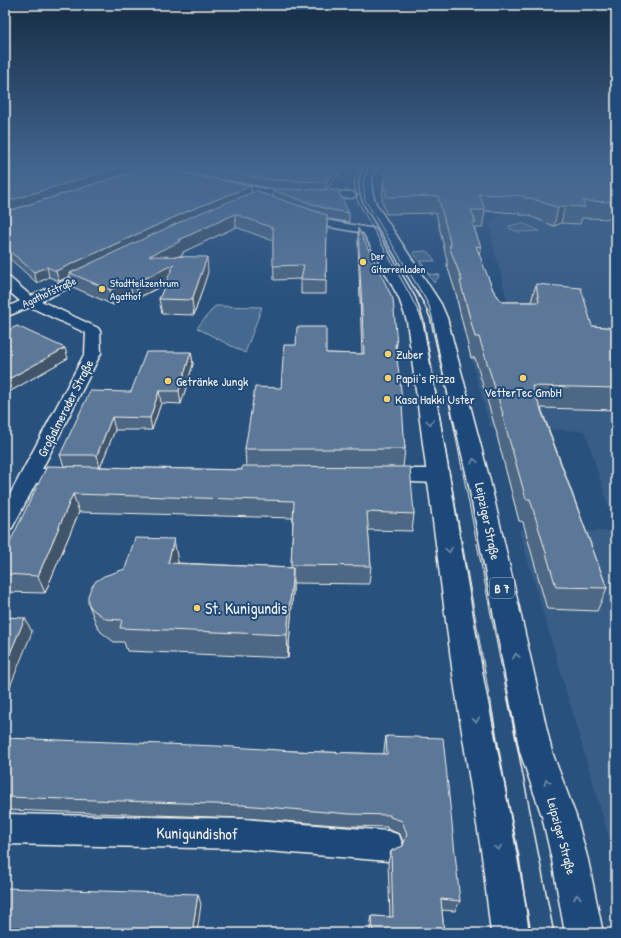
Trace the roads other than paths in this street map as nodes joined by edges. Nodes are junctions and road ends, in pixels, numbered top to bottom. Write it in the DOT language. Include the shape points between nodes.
graph roads {
  1 [pos="360,212"];
  2 [pos="374,212"];
  3 [pos="295,214"];
  4 [pos="370,231"];
  5 [pos="105,266"];
  6 [pos="5,281"];
  7 [pos="29,301"];
  8 [pos="5,313"];
  9 [pos="372,475"];
  10 [pos="30,476"];
  11 [pos="86,476"];
  12 [pos="438,476"];
  13 [pos="5,523"];
  14 [pos="5,829"];
  15 [pos="388,846"];
  16 [pos="510,933"];
  17 [pos="584,933"];
  1 -- 4 [label="main road"];
  17 -- 2 [label="main road, Leipziger Straße / B 7, one-way" via="560,816 536,752 479,480 439,318 427,294"];
  3 -- 4 [label="street" via="324,223"];
  4 -- 12 [label="main road, one-way" via="411,306"];
  5 -- 7 [label="street, Agathofstraße"];
  6 -- 7 [label="street"];
  7 -- 8 [label="street, Agathofstraße"];
  7 -- 10 [label="street, Großalmeroder Straße" via="93,331 93,353"];
  9 -- 12 [label="street"];
  10 -- 11 [label="street"];
  10 -- 13 [label="street, Großalmeroder Straße"];
  12 -- 16 [label="main road, one-way" via="469,682 500,856"];
  14 -- 15 [label="street, Kunigundishof" via="244,834"];
}
